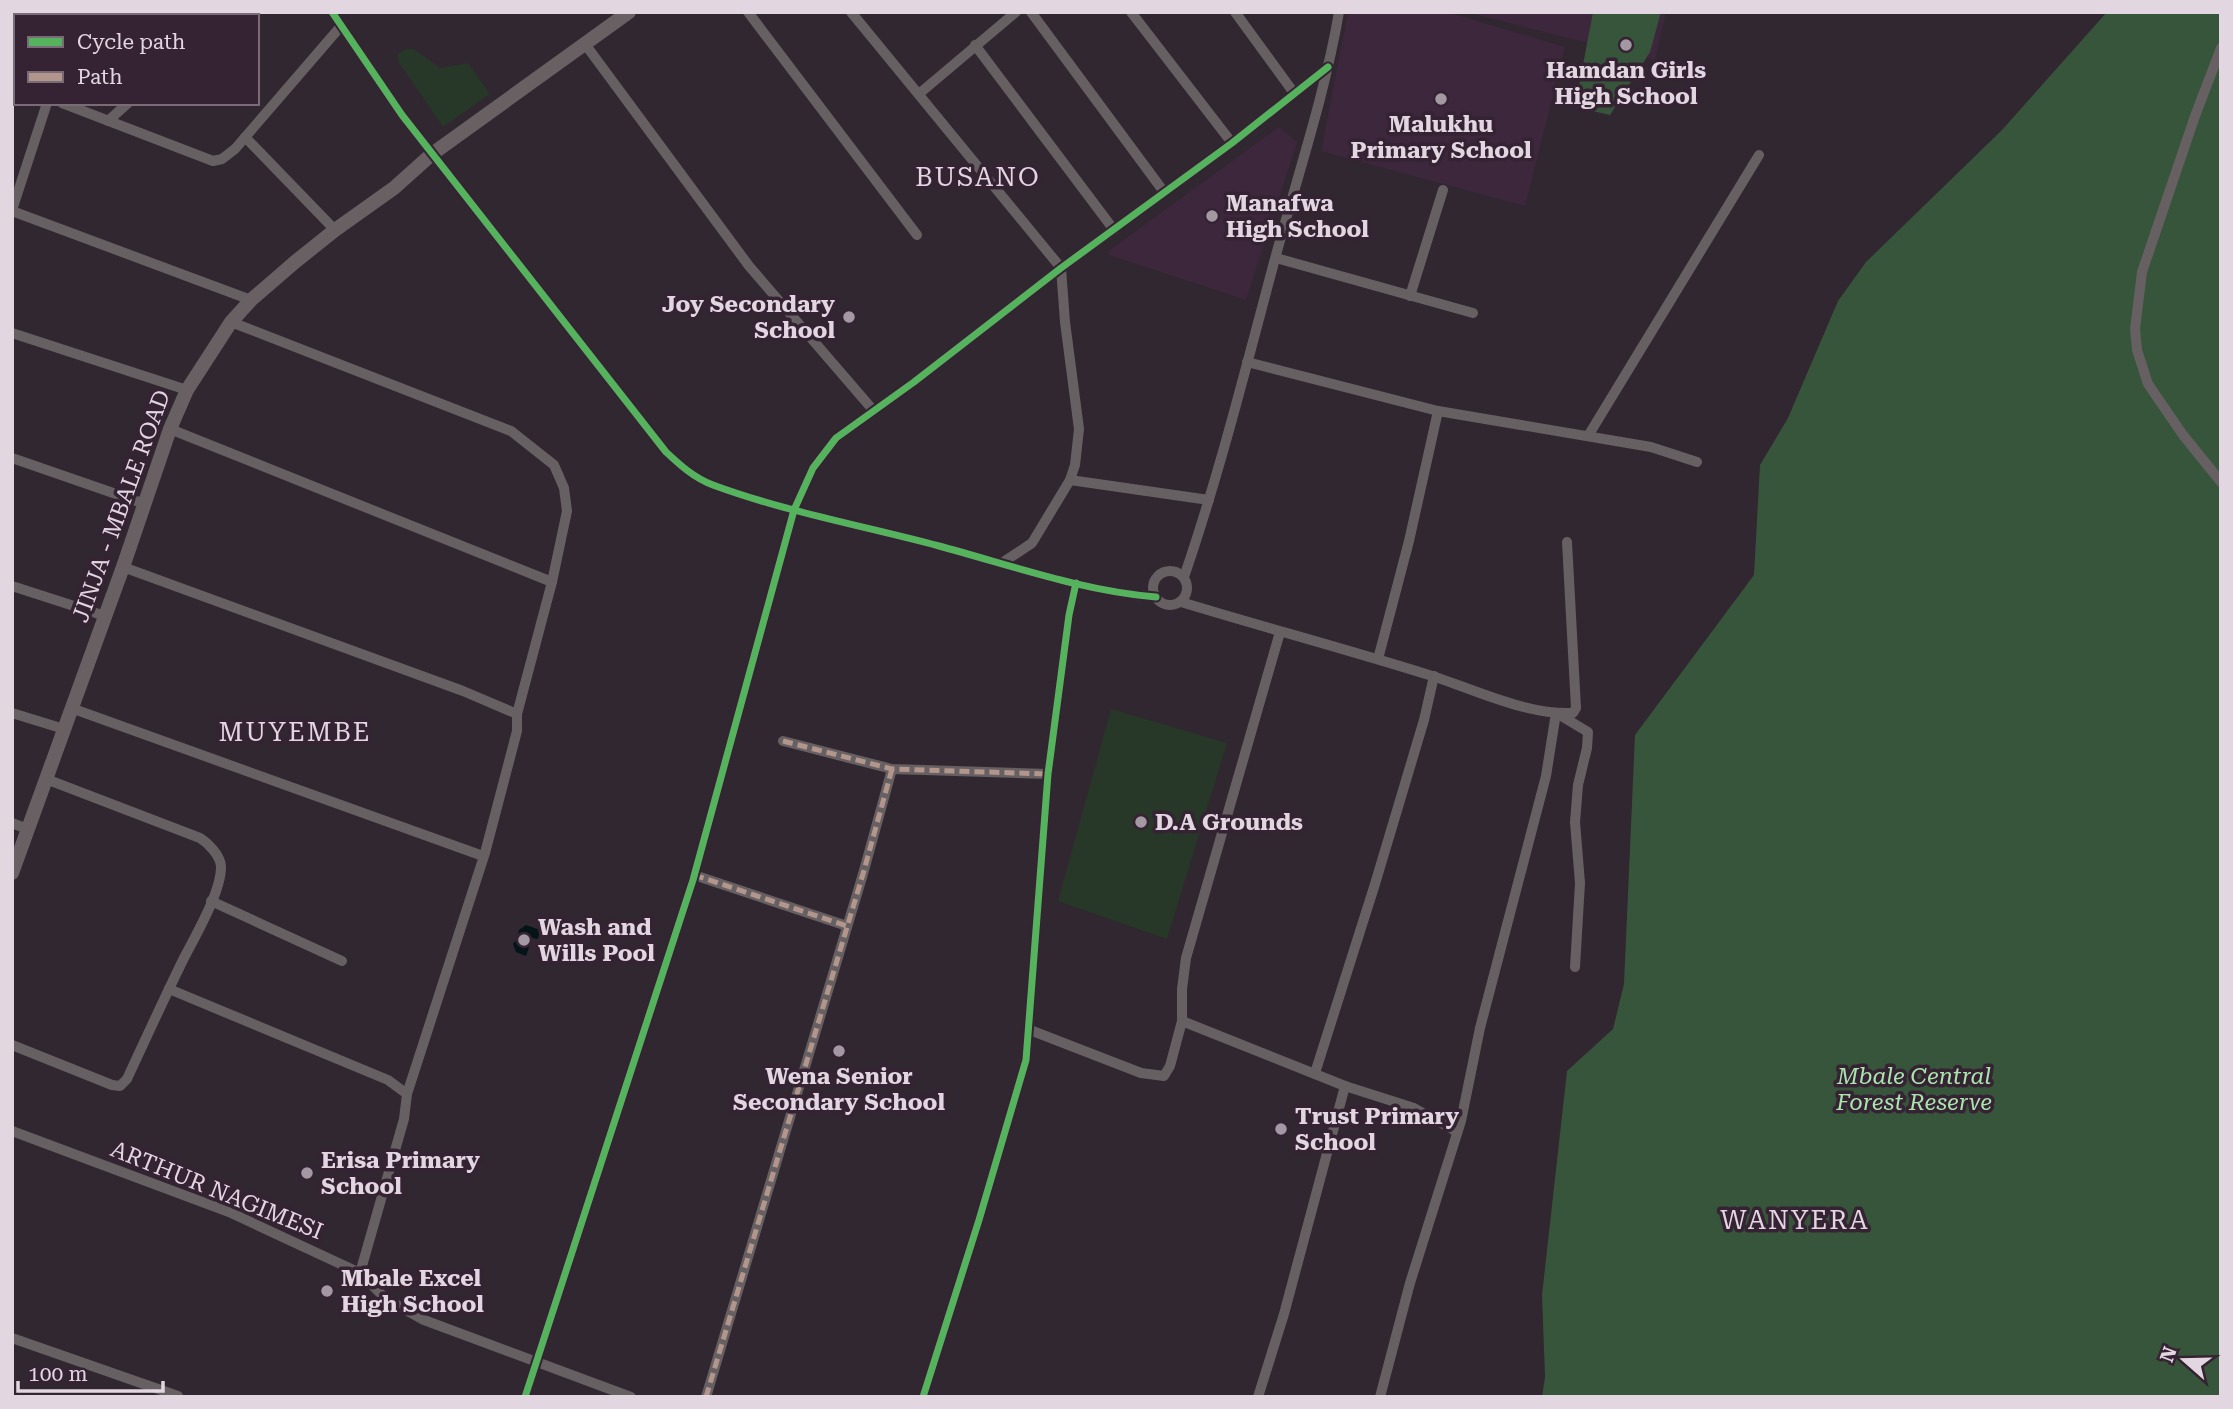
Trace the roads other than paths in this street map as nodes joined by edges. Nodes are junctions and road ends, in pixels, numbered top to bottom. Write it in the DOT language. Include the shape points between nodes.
graph roads {
  1 [pos="332,12"];
  2 [pos="629,12"];
  3 [pos="748,12"];
  4 [pos="851,12"];
  5 [pos="1016,12"];
  6 [pos="1031,12"];
  7 [pos="1132,12"];
  8 [pos="1235,12"];
  9 [pos="1339,12"];
  10 [pos="341,26"];
  11 [pos="585,44"];
  12 [pos="975,45"];
  13 [pos="2221,48"];
  14 [pos="1328,67"];
  15 [pos="920,93"];
  16 [pos="1294,93"];
  17 [pos="46,105"];
  18 [pos="67,105"];
  19 [pos="126,105"];
  20 [pos="107,121"];
  21 [pos="245,137"];
  22 [pos="1232,143"];
  23 [pos="432,154"];
  24 [pos="1759,155"];
  25 [pos="1443,190"];
  26 [pos="1164,192"];
  27 [pos="12,210"];
  28 [pos="335,230"];
  29 [pos="1114,230"];
  30 [pos="917,235"];
  31 [pos="1276,258"];
  32 [pos="1061,268"];
  33 [pos="1410,296"];
  34 [pos="251,300"];
  35 [pos="1473,313"];
  36 [pos="231,322"];
  37 [pos="12,333"];
  38 [pos="1247,362"];
  39 [pos="187,390"];
  40 [pos="873,410"];
  41 [pos="1438,411"];
  42 [pos="170,429"];
  43 [pos="1588,436"];
  44 [pos="12,458"];
  45 [pos="1697,462"];
  46 [pos="1070,480"];
  47 [pos="2221,482"];
  48 [pos="1209,500"];
  49 [pos="145,504"];
  50 [pos="794,510"];
  51 [pos="1567,542"];
  52 [pos="1002,563"];
  53 [pos="123,567"];
  54 [pos="1184,578"];
  55 [pos="552,582"];
  56 [pos="1076,583"];
  57 [pos="12,586"];
  58 [pos="1156,597"];
  59 [pos="1181,603"];
  60 [pos="105,616"];
  61 [pos="1280,632"];
  62 [pos="1378,659"];
  63 [pos="1434,676"];
  64 [pos="71,708"];
  65 [pos="12,713"];
  66 [pos="1556,713"];
  67 [pos="517,714"];
  68 [pos="64,729"];
  69 [pos="783,741"];
  70 [pos="892,769"];
  71 [pos="1048,774"];
  72 [pos="46,779"];
  73 [pos="12,823"];
  74 [pos="27,829"];
  75 [pos="483,856"];
  76 [pos="12,873"];
  77 [pos="694,875"];
  78 [pos="211,901"];
  79 [pos="847,926"];
  80 [pos="342,961"];
  81 [pos="1575,967"];
  82 [pos="169,989"];
  83 [pos="1182,1021"];
  84 [pos="1030,1030"];
  85 [pos="12,1045"];
  86 [pos="1315,1073"];
  87 [pos="1345,1086"];
  88 [pos="407,1094"];
  89 [pos="12,1131"];
  90 [pos="1457,1132"];
  91 [pos="360,1273"];
  92 [pos="12,1338"];
  93 [pos="536,1362"];
  94 [pos="178,1396"];
  95 [pos="525,1397"];
  96 [pos="631,1397"];
  97 [pos="706,1397"];
  98 [pos="923,1397"];
  99 [pos="1258,1397"];
  100 [pos="1380,1397"];
  1 -- 10 [label="street"];
  2 -- 11 [label="main road, JINJA - MBALE ROAD"];
  3 -- 30 [label="street"];
  4 -- 15 [label="street"];
  5 -- 12 [label="street"];
  6 -- 26 [label="street"];
  7 -- 22 [label="street"];
  8 -- 16 [label="street"];
  9 -- 14 [label="street"];
  10 -- 21 [label="street"];
  10 -- 23 [label="street"];
  11 -- 23 [label="main road, JINJA - MBALE ROAD"];
  11 -- 40 [label="street" via="749,266"];
  12 -- 15 [label="street"];
  12 -- 29 [label="street"];
  13 -- 47 [label="street" via="2145,263 2135,329 2148,384"];
  14 -- 16 [label="street"];
  14 -- 31 [label="street"];
  15 -- 32 [label="street"];
  16 -- 22 [label="street"];
  17 -- 27 [label="street"];
  18 -- 20 [label="street"];
  19 -- 20 [label="street"];
  20 -- 21 [label="street" via="213,161 222,159"];
  21 -- 28 [label="street"];
  22 -- 26 [label="street"];
  23 -- 28 [label="main road, JINJA - MBALE ROAD"];
  23 -- 50 [label="street" via="666,452 689,474 711,485"];
  24 -- 43 [label="street"];
  25 -- 33 [label="street"];
  26 -- 29 [label="street"];
  27 -- 34 [label="street"];
  28 -- 34 [label="main road, JINJA - MBALE ROAD"];
  29 -- 32 [label="street"];
  31 -- 33 [label="street"];
  31 -- 38 [label="street"];
  32 -- 40 [label="street"];
  32 -- 46 [label="street" via="1079,429"];
  33 -- 35 [label="street"];
  34 -- 36 [label="main road, JINJA - MBALE ROAD"];
  36 -- 39 [label="main road, JINJA - MBALE ROAD"];
  36 -- 55 [label="street" via="512,431 554,465 567,511"];
  37 -- 39 [label="street"];
  38 -- 41 [label="street"];
  38 -- 48 [label="street"];
  39 -- 42 [label="main road, JINJA - MBALE ROAD"];
  40 -- 50 [label="street" via="824,450"];
  41 -- 43 [label="street"];
  41 -- 62 [label="street"];
  42 -- 49 [label="main road, JINJA - MBALE ROAD"];
  42 -- 55 [label="street"];
  43 -- 45 [label="street" via="1651,447"];
  44 -- 49 [label="street"];
  46 -- 48 [label="street"];
  46 -- 52 [label="street" via="1032,543"];
  48 -- 54 [label="street"];
  49 -- 53 [label="main road, JINJA - MBALE ROAD"];
  50 -- 52 [label="street"];
  50 -- 77 [label="street"];
  51 -- 66 [label="street" via="1576,708 1573,713"];
  52 -- 56 [label="street"];
  53 -- 60 [label="main road, JINJA - MBALE ROAD"];
  53 -- 67 [label="street"];
  54 -- 58 [label="street" via="1174,572 1158,576 1153,586"];
  54 -- 59 [label="street" via="1187,593"];
  55 -- 67 [label="street"];
  56 -- 58 [label="street"];
  56 -- 71 [label="street"];
  57 -- 60 [label="street"];
  58 -- 59 [label="street" via="1164,605"];
  59 -- 61 [label="street"];
  60 -- 64 [label="main road, JINJA - MBALE ROAD"];
  61 -- 62 [label="street"];
  61 -- 83 [label="street" via="1186,958"];
  62 -- 63 [label="street"];
  63 -- 66 [label="street"];
  63 -- 86 [label="street" via="1379,872"];
  64 -- 68 [label="main road, JINJA - MBALE ROAD"];
  64 -- 75 [label="street"];
  65 -- 68 [label="street"];
  66 -- 81 [label="street" via="1588,732 1575,822 1580,883"];
  66 -- 90 [label="street" via="1546,776"];
  67 -- 75 [label="street" via="517,731"];
  68 -- 72 [label="main road, JINJA - MBALE ROAD"];
  69 -- 70 [label="street"];
  70 -- 71 [label="street"];
  70 -- 79 [label="street"];
  71 -- 84 [label="street"];
  72 -- 74 [label="main road, JINJA - MBALE ROAD"];
  72 -- 78 [label="street" via="208,843 221,868"];
  73 -- 74 [label="street"];
  74 -- 76 [label="main road, JINJA - MBALE ROAD"];
  75 -- 88 [label="street"];
  77 -- 79 [label="street"];
  77 -- 93 [label="street"];
  78 -- 80 [label="street"];
  78 -- 82 [label="street"];
  79 -- 97 [label="street"];
  82 -- 85 [label="street" via="120,1086"];
  82 -- 88 [label="street" via="388,1080"];
  83 -- 84 [label="street" via="1164,1076 1141,1073"];
  83 -- 86 [label="street"];
  84 -- 98 [label="street" via="1020,1088"];
  86 -- 87 [label="street"];
  87 -- 90 [label="street" via="1414,1108"];
  87 -- 99 [label="street"];
  88 -- 91 [label="street"];
  89 -- 91 [label="street, ARTHUR NAGIMESI" via="229,1212"];
  90 -- 100 [label="street"];
  91 -- 93 [label="street, ARTHUR NAGIMESI" via="386,1298 424,1320"];
  92 -- 94 [label="street"];
  93 -- 95 [label="street"];
  93 -- 96 [label="street, ARTHUR NAGIMESI"];
}
